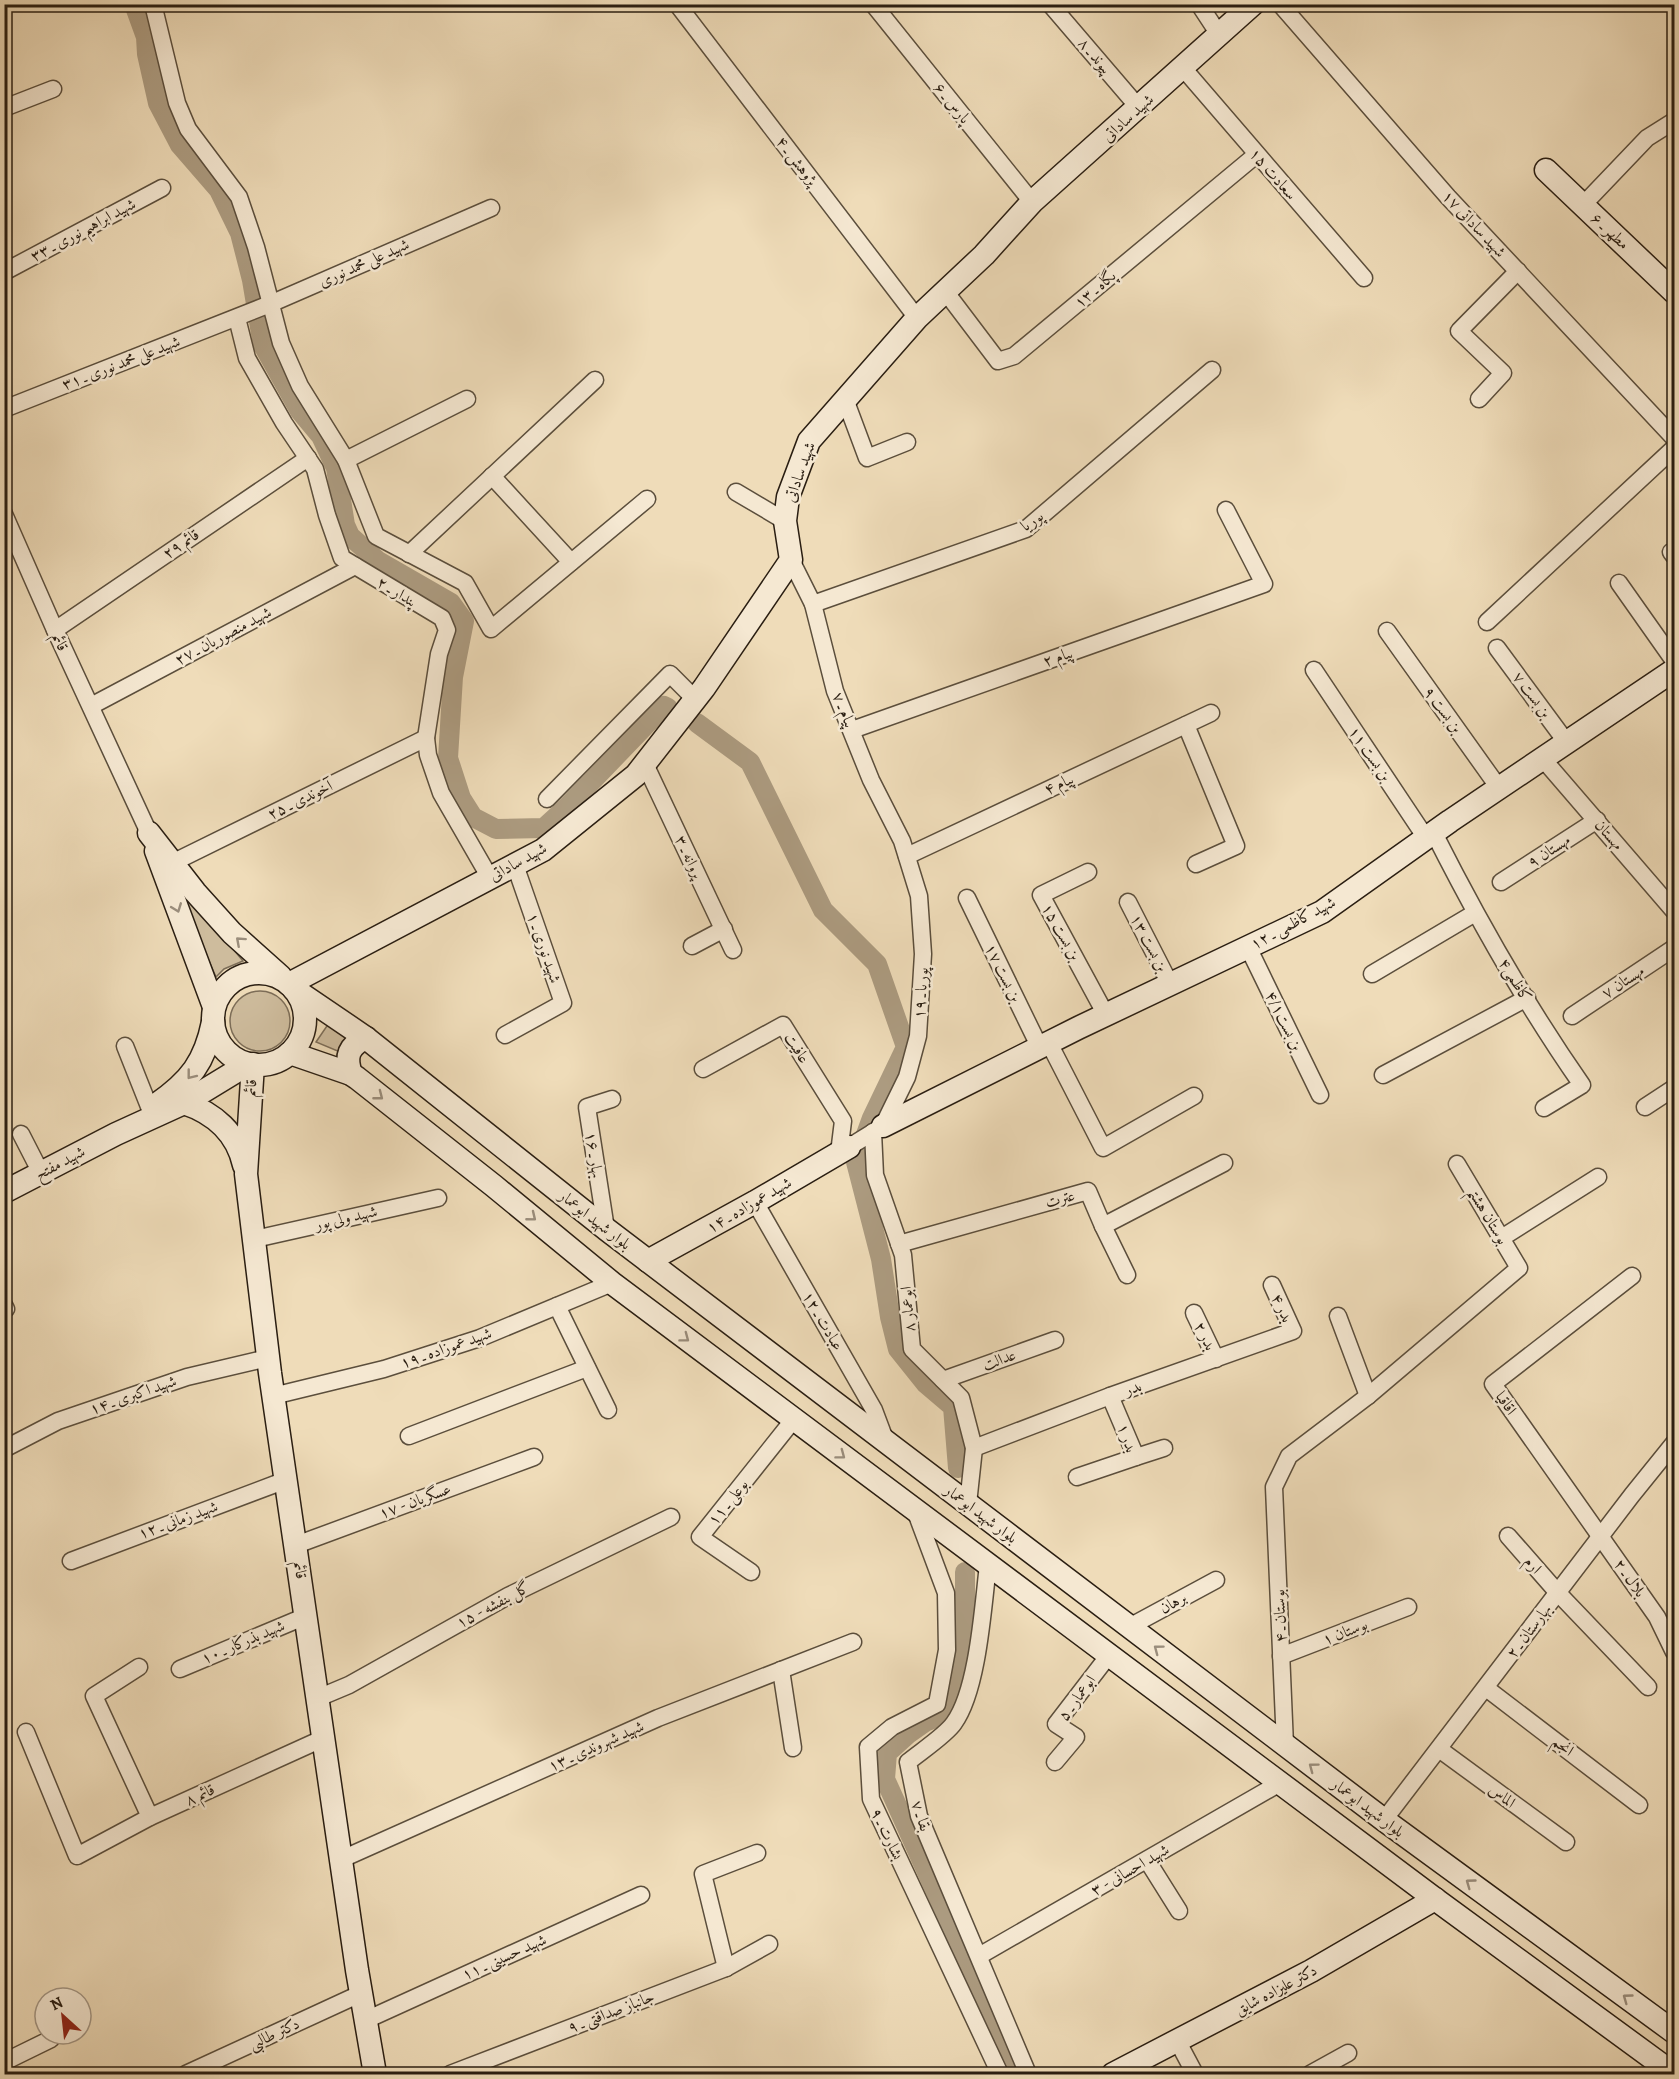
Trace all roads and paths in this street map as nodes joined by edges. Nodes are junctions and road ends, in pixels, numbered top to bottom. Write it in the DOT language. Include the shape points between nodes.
graph roads {
  1 [pos="153,4"];
  2 [pos="677,4"];
  3 [pos="873,4"];
  4 [pos="1050,4"];
  5 [pos="1199,4"];
  6 [pos="1253,4"];
  7 [pos="1280,4"];
  8 [pos="1220,36"];
  9 [pos="1183,68"];
  10 [pos="53,89"];
  11 [pos="4,108"];
  12 [pos="1139,108"];
  13 [pos="1674,121"];
  14 [pos="1256,155"];
  15 [pos="1546,170"];
  16 [pos="162,189"];
  17 [pos="1032,202"];
  18 [pos="1583,205"];
  19 [pos="490,208"];
  20 [pos="1518,271"];
  21 [pos="4,272"];
  22 [pos="1364,278"];
  23 [pos="945,291"];
  24 [pos="1674,292"];
  25 [pos="270,304"];
  26 [pos="237,318"];
  27 [pos="917,318"];
  28 [pos="1212,370"];
  29 [pos="595,380"];
  30 [pos="467,399"];
  31 [pos="845,399"];
  32 [pos="1479,399"];
  33 [pos="4,409"];
  34 [pos="1674,438"];
  35 [pos="907,442"];
  36 [pos="1674,448"];
  37 [pos="308,458"];
  38 [pos="346,460"];
  39 [pos="492,476"];
  40 [pos="736,492"];
  41 [pos="647,499"];
  42 [pos="1226,510"];
  43 [pos="4,514"];
  44 [pos="785,521"];
  45 [pos="409,554"];
  46 [pos="790,560"];
  47 [pos="571,562"];
  48 [pos="355,566"];
  49 [pos="1619,583"];
  50 [pos="813,604"];
  51 [pos="1487,622"];
  52 [pos="55,630"];
  53 [pos="1387,631"];
  54 [pos="1497,648"];
  55 [pos="1674,661"];
  56 [pos="1314,670"];
  57 [pos="1674,670"];
  58 [pos="695,699"];
  59 [pos="91,706"];
  60 [pos="1211,713"];
  61 [pos="1186,725"];
  62 [pos="852,730"];
  63 [pos="426,738"];
  64 [pos="1567,743"];
  65 [pos="1543,759"];
  66 [pos="645,764"];
  67 [pos="1499,788"];
  68 [pos="547,799"];
  69 [pos="1597,820"];
  70 [pos="149,833"];
  71 [pos="1430,836"];
  72 [pos="907,856"];
  73 [pos="174,862"];
  74 [pos="1196,864"];
  75 [pos="514,865"];
  76 [pos="1088,872"];
  77 [pos="490,878"];
  78 [pos="1501,882"];
  79 [pos="967,898"];
  80 [pos="1128,902"];
  81 [pos="1674,910"];
  82 [pos="1475,913"];
  83 [pos="724,929"];
  84 [pos="692,946"];
  85 [pos="1248,947"];
  86 [pos="1674,948"];
  87 [pos="733,950"];
  88 [pos="1372,974"];
  89 [pos="289,984"];
  90 [pos="1170,984"];
  91 [pos="1527,998"];
  92 [pos="213,1014"];
  93 [pos="1106,1015"];
  94 [pos="1572,1016"];
  95 [pos="505,1035"];
  96 [pos="366,1038"];
  97 [pos="125,1046"];
  98 [pos="1044,1046"];
  99 [pos="290,1053"];
  100 [pos="250,1064"];
  101 [pos="703,1069"];
  102 [pos="351,1074"];
  103 [pos="1383,1075"];
  104 [pos="1674,1088"];
  105 [pos="1320,1095"];
  106 [pos="1194,1096"];
  107 [pos="612,1099"];
  108 [pos="184,1103"];
  109 [pos="1645,1107"];
  110 [pos="1544,1108"];
  111 [pos="150,1109"];
  112 [pos="878,1129"];
  113 [pos="21,1134"];
  114 [pos="116,1134"];
  115 [pos="844,1150"];
  116 [pos="1224,1163"];
  117 [pos="1457,1164"];
  118 [pos="41,1173"];
  119 [pos="246,1174"];
  120 [pos="1598,1176"];
  121 [pos="4,1192"];
  122 [pos="438,1198"];
  123 [pos="755,1202"];
  124 [pos="1103,1226"];
  125 [pos="606,1229"];
  126 [pos="255,1239"];
  127 [pos="1500,1239"];
  128 [pos="899,1244"];
  129 [pos="648,1261"];
  130 [pos="1127,1275"];
  131 [pos="1632,1276"];
  132 [pos="612,1283"];
  133 [pos="1272,1286"];
  134 [pos="557,1306"];
  135 [pos="1194,1313"];
  136 [pos="1338,1316"];
  137 [pos="1293,1331"];
  138 [pos="1055,1340"];
  139 [pos="268,1358"];
  140 [pos="1216,1359"];
  141 [pos="587,1368"];
  142 [pos="943,1380"];
  143 [pos="273,1396"];
  144 [pos="1110,1396"];
  145 [pos="1368,1396"];
  146 [pos="608,1410"];
  147 [pos="794,1419"];
  148 [pos="409,1436"];
  149 [pos="886,1442"];
  150 [pos="1674,1443"];
  151 [pos="974,1448"];
  152 [pos="1164,1448"];
  153 [pos="4,1449"];
  154 [pos="534,1457"];
  155 [pos="1136,1457"];
  156 [pos="1077,1477"];
  157 [pos="286,1480"];
  158 [pos="968,1504"];
  159 [pos="915,1510"];
  160 [pos="671,1517"];
  161 [pos="1508,1536"];
  162 [pos="1601,1536"];
  163 [pos="296,1545"];
  164 [pos="71,1560"];
  165 [pos="988,1565"];
  166 [pos="751,1572"];
  167 [pos="1216,1580"];
  168 [pos="1558,1593"];
  169 [pos="1408,1607"];
  170 [pos="306,1616"];
  171 [pos="1129,1627"];
  172 [pos="853,1642"];
  173 [pos="1674,1652"];
  174 [pos="1109,1655"];
  175 [pos="1281,1656"];
  176 [pos="139,1667"];
  177 [pos="180,1669"];
  178 [pos="781,1670"];
  179 [pos="1648,1687"];
  180 [pos="1486,1688"];
  181 [pos="318,1698"];
  182 [pos="26,1732"];
  183 [pos="324,1738"];
  184 [pos="1285,1745"];
  185 [pos="793,1748"];
  186 [pos="1439,1749"];
  187 [pos="1054,1762"];
  188 [pos="1280,1783"];
  189 [pos="1640,1805"];
  190 [pos="150,1817"];
  191 [pos="1384,1820"];
  192 [pos="1566,1842"];
  193 [pos="757,1853"];
  194 [pos="342,1859"];
  195 [pos="1147,1860"];
  196 [pos="641,1895"];
  197 [pos="1435,1899"];
  198 [pos="1179,1911"];
  199 [pos="769,1944"];
  200 [pos="979,1956"];
  201 [pos="726,1968"];
  202 [pos="362,1994"];
  203 [pos="366,2020"];
  204 [pos="1674,2032"];
  205 [pos="1178,2042"];
  206 [pos="37,2046"];
  207 [pos="1348,2053"];
  208 [pos="4,2062"];
  209 [pos="1672,2070"];
  210 [pos="186,2074"];
  211 [pos="375,2074"];
  212 [pos="450,2074"];
  213 [pos="1000,2074"];
  214 [pos="1028,2074"];
  215 [pos="1113,2074"];
  216 [pos="1195,2074"];
  217 [pos="1310,2074"];
  1 -- 25 [label="street" via="177,102 188,129 239,197"];
  2 -- 27 [label="street, پژوهش ـ ۴"];
  3 -- 17 [label="street, پارس ـ ۶"];
  4 -- 12 [label="street, پیوند ـ ۸"];
  5 -- 8 [label="street"];
  6 -- 8 [label="street, شهید ساداتی"];
  7 -- 20 [label="street, شهید ساداتی ۱۷"];
  8 -- 9 [label="street, شهید ساداتی"];
  9 -- 12 [label="street, شهید ساداتی"];
  9 -- 14 [label="street, سعادت ۱۵"];
  10 -- 11 [label="street"];
  12 -- 17 [label="street, شهید ساداتی"];
  13 -- 18 [label="street" via="1647,138"];
  14 -- 22 [label="street, سعادت ۱۵"];
  14 -- 23 [label="street, پگاه ـ ۱۳" via="1014,356 998,361"];
  15 -- 18 [label="street, مطهر ـ ۶"];
  16 -- 21 [label="street, شهید ابراهیم نوری ـ ۳۳"];
  17 -- 23 [label="street, شهید ساداتی"];
  18 -- 24 [label="street, مطهر ـ ۶"];
  19 -- 25 [label="street, شهید علی محمد نوری"];
  20 -- 32 [label="street" via="1460,331 1503,373"];
  20 -- 34 [label="street, شهید ساداتی ۱۷"];
  23 -- 27 [label="street, شهید ساداتی"];
  25 -- 26 [label="street, شهید علی محمد نوری"];
  25 -- 38 [label="street" via="281,343 300,386"];
  26 -- 33 [label="street, شهید علی محمد نوری ـ ۳۱"];
  26 -- 37 [label="street, پندار ـ ۲" via="247,358"];
  27 -- 31 [label="street, شهید ساداتی"];
  28 -- 50 [label="street, پوریا" via="1026,529"];
  29 -- 39 [label="street"];
  30 -- 38 [label="street"];
  31 -- 35 [label="street" via="867,458"];
  31 -- 44 [label="street, شهید ساداتی" via="809,441 788,497"];
  36 -- 51 [label="street"];
  37 -- 48 [label="street, پندار ـ ۲" via="315,469 342,558"];
  37 -- 52 [label="street, قائم ۲۹"];
  38 -- 45 [label="street" via="376,536"];
  39 -- 45 [label="street"];
  39 -- 47 [label="street"];
  40 -- 44 [label="street"];
  41 -- 47 [label="street"];
  42 -- 62 [label="street, پیام ۲" via="1264,584"];
  43 -- 52 [label="street, قائم"];
  44 -- 46 [label="street, شهید ساداتی"];
  45 -- 47 [label="street" via="465,583 491,629"];
  46 -- 50 [label="street, پیام ـ ۷"];
  46 -- 58 [label="street, شهید ساداتی"];
  48 -- 59 [label="street, شهید منصوریان ـ ۲۷"];
  48 -- 63 [label="street, پندار ـ ۲" via="442,618 447,630 439,654"];
  49 -- 55 [label="street"];
  50 -- 62 [label="street, پیام ـ ۷" via="835,691"];
  52 -- 59 [label="street, قائم"];
  53 -- 67 [label="street, بن بست ۹"];
  54 -- 64 [label="street, بن بست ۷"];
  56 -- 71 [label="street, بن بست ۱۱"];
  57 -- 64 [label="street, شهید کاظمی ـ ۱۲"];
  58 -- 66 [label="street, شهید ساداتی"];
  58 -- 68 [label="street" via="670,674"];
  59 -- 70 [label="street, قائم"];
  60 -- 61 [label="street, پیام ۴"];
  61 -- 72 [label="street, پیام ۴"];
  61 -- 74 [label="street" via="1236,846"];
  62 -- 72 [label="street, پیام ـ ۷"];
  63 -- 73 [label="street, آخوندی ـ ۲۵"];
  63 -- 77 [label="street, پندار ـ ۲" via="441,793"];
  64 -- 65 [label="street, شهید کاظمی ـ ۱۲"];
  65 -- 67 [label="street, شهید کاظمی ـ ۱۲"];
  65 -- 69 [label="street, مهستان"];
  66 -- 75 [label="street, شهید ساداتی" via="543,850"];
  66 -- 83 [label="street, پروانه ـ ۳"];
  67 -- 71 [label="street, شهید کاظمی ـ ۱۲"];
  69 -- 78 [label="street, مهستان ۹"];
  69 -- 81 [label="street, مهستان"];
  70 -- 73 [label="street"];
  70 -- 92 [label="street, one-way"];
  71 -- 82 [label="street, کاظمی۴"];
  71 -- 85 [label="street, شهید کاظمی ـ ۱۲" via="1322,912"];
  72 -- 112 [label="street, پوریا ـ ۱۹" via="919,896 923,954 918,1036 907,1077"];
  89 -- 73 [label="street, one-way" via="232,933"];
  75 -- 77 [label="street, شهید ساداتی"];
  75 -- 95 [label="street, شهید نوری ـ ۱" via="563,1003"];
  76 -- 93 [label="street, بن بست ۱۵" via="1041,895"];
  77 -- 89 [label="street, شهید ساداتی"];
  79 -- 98 [label="street, بن بست ۱۷"];
  80 -- 90 [label="street, بن بست ۱۳"];
  82 -- 88 [label="street"];
  82 -- 91 [label="street, کاظمی۴"];
  83 -- 84 [label="street"];
  83 -- 87 [label="street, پروانه ـ ۳"];
  85 -- 90 [label="street, شهید کاظمی ـ ۱۲"];
  85 -- 105 [label="street, بن بست۴/۱"];
  86 -- 94 [label="street, مهستان ۷"];
  89 -- 92 [label="street" via="263,973 242,976 225,988"];
  89 -- 96 [label="street, بلوار شهید ابوعمار"];
  89 -- 99 [label="street" via="302,1001 305,1014 299,1042"];
  90 -- 93 [label="street, شهید کاظمی ـ ۱۲"];
  91 -- 103 [label="street"];
  91 -- 110 [label="street, کاظمی۴" via="1582,1085"];
  92 -- 100 [label="street" via="216,1036 224,1049"];
  92 -- 111 [label="street, one-way" via="203,1058 175,1092"];
  93 -- 98 [label="street, شهید کاظمی ـ ۱۲"];
  96 -- 102 [label="street" via="348,1052"];
  96 -- 125 [label="street, بلوار شهید ابوعمار"];
  97 -- 111 [label="street"];
  98 -- 106 [label="street, بن بست ۱۷" via="1103,1148"];
  98 -- 112 [label="street, شهید کاظمی ـ ۱۲"];
  99 -- 100 [label="street" via="278,1061"];
  99 -- 102 [label="street, بلوار شهید ابوعمار"];
  100 -- 108 [label="street"];
  100 -- 119 [label="street, قائم"];
  101 -- 115 [label="street, عافیت" via="783,1025 843,1121"];
  102 -- 132 [label="street, بلوار شهید ابوعمار, one-way"];
  104 -- 109 [label="street"];
  107 -- 125 [label="street, بهار ـ ۱۶" via="587,1107"];
  108 -- 114 [label="street"];
  108 -- 119 [label="street" via="214,1117 226,1129 236,1143"];
  111 -- 114 [label="street"];
  112 -- 115 [label="street"];
  112 -- 128 [label="street, ابوعمار ۸" via="875,1176"];
  113 -- 118 [label="street"];
  114 -- 118 [label="street, شهید مفتح"];
  115 -- 123 [label="street, شهید عموزاده ـ ۱۴"];
  116 -- 124 [label="street"];
  117 -- 127 [label="street, بوستان هشتم"];
  118 -- 121 [label="street, شهید مفتح"];
  119 -- 126 [label="street, قائم"];
  120 -- 127 [label="street"];
  122 -- 126 [label="street, شهید ولی پور"];
  123 -- 129 [label="street, شهید عموزاده ـ ۱۴"];
  123 -- 149 [label="street, عبادت ـ ۱۲" via="874,1410"];
  124 -- 128 [label="street, عترت" via="1088,1191"];
  124 -- 130 [label="street"];
  125 -- 129 [label="street, بلوار شهید ابوعمار"];
  126 -- 139 [label="street, قائم"];
  127 -- 145 [label="street, بوستان هشتم" via="1519,1268"];
  128 -- 142 [label="street, ابوعمار ۸" via="912,1349"];
  129 -- 149 [label="street, بلوار شهید ابوعمار"];
  131 -- 162 [label="street, اقاقیا" via="1493,1384"];
  132 -- 134 [label="street, شهید عموزاده ـ ۱۹"];
  132 -- 147 [label="street, بلوار شهید ابوعمار, one-way"];
  133 -- 137 [label="street, بدر ۴"];
  134 -- 141 [label="street"];
  134 -- 143 [label="street, شهید عموزاده ـ ۱۹" via="480,1338 395,1365"];
  135 -- 140 [label="street, بدر ۲"];
  136 -- 145 [label="street"];
  137 -- 140 [label="street, بدر"];
  138 -- 142 [label="street, عدالت"];
  139 -- 143 [label="street, قائم"];
  139 -- 153 [label="street, شهید اکبری ـ ۱۴" via="187,1377 69,1418"];
  140 -- 144 [label="street, بدر"];
  141 -- 146 [label="street"];
  141 -- 148 [label="street"];
  142 -- 151 [label="street, ابوعمار ۸" via="961,1398"];
  143 -- 157 [label="street, قائم"];
  144 -- 151 [label="street, بدر"];
  144 -- 155 [label="street, بدر ۱"];
  145 -- 175 [label="street, بوستان ـ ۴" via="1289,1456 1274,1487"];
  147 -- 159 [label="street, بلوار شهید ابوعمار, one-way"];
  147 -- 166 [label="street, بوعلی ـ ۱۱" via="700,1537"];
  149 -- 158 [label="street, بلوار شهید ابوعمار"];
  150 -- 162 [label="street, بهارستان ـ ۲"];
  151 -- 158 [label="street, ابوعمار ۸"];
  152 -- 155 [label="street"];
  154 -- 163 [label="street, عسگریان - ۱۷"];
  155 -- 156 [label="street, بدر ۱"];
  157 -- 163 [label="street, قائم"];
  157 -- 164 [label="street, شهید زمانی ـ ۱۲"];
  158 -- 171 [label="street, بلوار شهید ابوعمار"];
  159 -- 165 [label="street, بلوار شهید ابوعمار"];
  159 -- 213 [label="street, بشارت ـ ۹" via="946,1593 947,1650 937,1704 892,1727 868,1747 871,1799"];
  160 -- 181 [label="street, گل بنفشه - ۱۵" via="508,1596 349,1685"];
  161 -- 168 [label="street, ارم"];
  162 -- 168 [label="street, بهارستان ـ ۲"];
  162 -- 173 [label="street, بلال ـ ۲" via="1657,1617"];
  163 -- 170 [label="street, قائم"];
  165 -- 174 [label="street, بلوار شهید ابوعمار"];
  165 -- 200 [label="street, بقا ـ ۷" via="976,1659 966,1697 954,1724 908,1762 919,1816"];
  167 -- 171 [label="street, برهان"];
  168 -- 179 [label="street, ارم"];
  168 -- 180 [label="street, بهارستان ـ ۲"];
  169 -- 175 [label="street, بوستان ۱"];
  170 -- 177 [label="street, شهید بذرکار ـ ۱۰"];
  170 -- 181 [label="street, قائم"];
  184 -- 171 [label="street, بلوار شهید ابوعمار, one-way"];
  172 -- 178 [label="street, شهید شهروندی ـ ۱۳"];
  174 -- 187 [label="street, ابوعمار ـ ۵" via="1056,1724 1076,1737"];
  174 -- 188 [label="street, بلوار شهید ابوعمار"];
  175 -- 184 [label="street, بوستان ـ ۴"];
  176 -- 190 [label="street" via="94,1696"];
  178 -- 185 [label="street"];
  178 -- 194 [label="street, شهید شهروندی ـ ۱۳" via="658,1718"];
  180 -- 186 [label="street, بهارستان ـ ۲"];
  180 -- 189 [label="street, انجم"];
  181 -- 183 [label="street, قائم"];
  182 -- 190 [label="street, قائم ۸" via="77,1856"];
  183 -- 190 [label="street, قائم ۸"];
  183 -- 194 [label="street, قائم"];
  191 -- 184 [label="street, بلوار شهید ابوعمار, one-way"];
  186 -- 191 [label="street, بهارستان ـ ۲"];
  186 -- 192 [label="street, الماس"];
  188 -- 195 [label="street, شهید احسانی - ۳"];
  188 -- 197 [label="street, بلوار شهید ابوعمار"];
  204 -- 191 [label="street, بلوار شهید ابوعمار, one-way"];
  193 -- 201 [label="street" via="703,1875"];
  194 -- 202 [label="street, قائم"];
  195 -- 198 [label="street"];
  195 -- 200 [label="street, شهید احسانی - ۳"];
  196 -- 203 [label="street, شهید حسینی ـ ۱۱"];
  197 -- 205 [label="street, دکتر علیزاده شایق"];
  197 -- 209 [label="street, بلوار شهید ابوعمار"];
  199 -- 201 [label="street, جانباز صداقتی ـ ۹"];
  200 -- 214 [label="street, بقا ـ ۷"];
  201 -- 212 [label="street, جانباز صداقتی ـ ۹"];
  202 -- 203 [label="street, قائم"];
  202 -- 210 [label="street, دکتر طالبی"];
  203 -- 211 [label="street, قائم"];
  205 -- 215 [label="street, دکتر علیزاده شایق"];
  205 -- 216 [label="street"];
  206 -- 208 [label="street"];
  207 -- 217 [label="street"];
}
